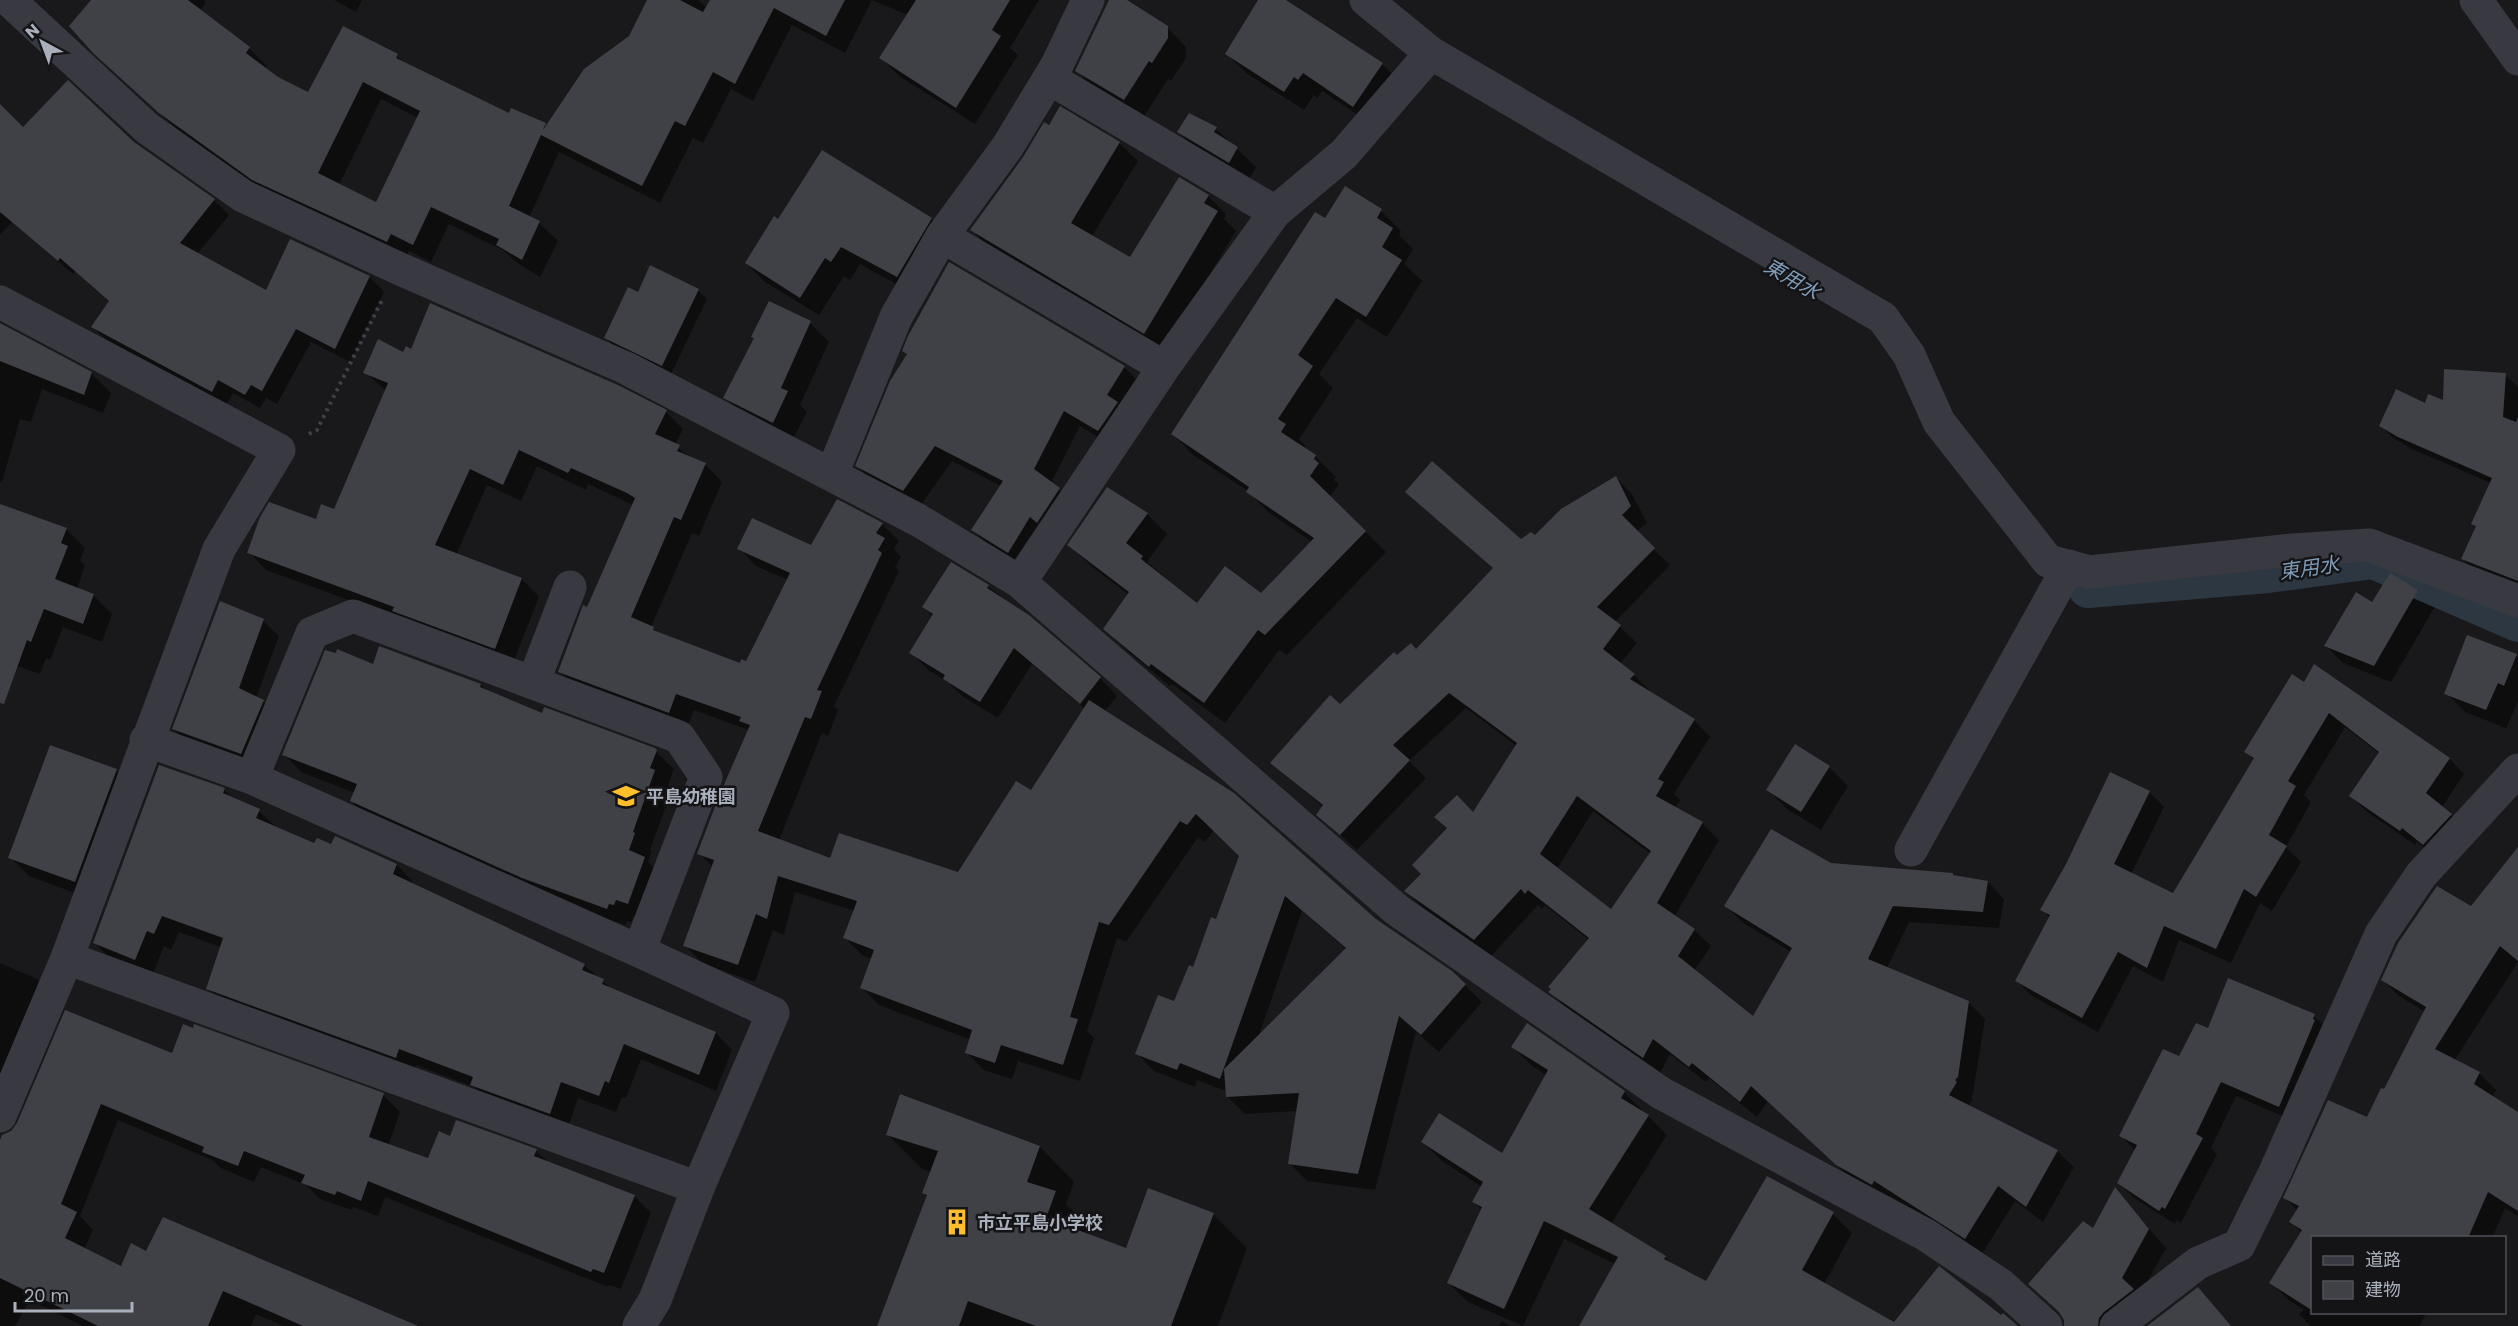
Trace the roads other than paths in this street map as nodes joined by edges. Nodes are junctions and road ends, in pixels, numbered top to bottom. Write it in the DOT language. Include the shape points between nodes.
graph roads {
  1 [pos="9,0"];
  2 [pos="1088,0"];
  3 [pos="1365,0"];
  4 [pos="2476,0"];
  5 [pos="1431,53"];
  6 [pos="2518,59"];
  7 [pos="1049,78"];
  8 [pos="1275,212"];
  9 [pos="942,236"];
  10 [pos="0,302"];
  11 [pos="1164,367"];
  12 [pos="832,474"];
  13 [pos="2069,567"];
  14 [pos="1020,582"];
  15 [pos="570,587"];
  16 [pos="2518,601"];
  17 [pos="533,682"];
  18 [pos="147,740"];
  19 [pos="2518,770"];
  20 [pos="252,778"];
  21 [pos="1911,850"];
  22 [pos="639,951"];
  23 [pos="67,958"];
  24 [pos="0,1116"];
  25 [pos="698,1188"];
  26 [pos="639,1326"];
  27 [pos="2046,1326"];
  28 [pos="2116,1326"];
  1 -- 12 [label="street" via="147,128 243,196 626,368"];
  2 -- 7 [label="street"];
  3 -- 5 [label="street"];
  4 -- 6 [label="street"];
  5 -- 8 [label="street" via="1344,154"];
  5 -- 13 [label="street" via="1883,318 1909,355 1939,422 2048,561"];
  7 -- 8 [label="street"];
  7 -- 9 [label="street" via="1008,146"];
  8 -- 11 [label="street"];
  9 -- 11 [label="street"];
  9 -- 12 [label="street" via="896,317"];
  10 -- 18 [label="street" via="279,450 219,549"];
  11 -- 14 [label="street"];
  12 -- 14 [label="street"];
  13 -- 16 [label="street" via="2090,572 2368,545"];
  13 -- 21 [label="street"];
  14 -- 27 [label="street" via="1397,910 1661,1093 1926,1235 2001,1285"];
  15 -- 17 [label="street"];
  17 -- 20 [label="street" via="353,616 312,633"];
  17 -- 22 [label="street" via="679,737 706,777"];
  18 -- 20 [label="street"];
  18 -- 23 [label="street"];
  19 -- 28 [label="street" via="2421,875 2381,934 2239,1245 2198,1263"];
  20 -- 22 [label="street"];
  22 -- 25 [label="street" via="773,1013"];
  23 -- 24 [label="street"];
  23 -- 25 [label="street"];
  25 -- 26 [label="street" via="655,1300"];
}
